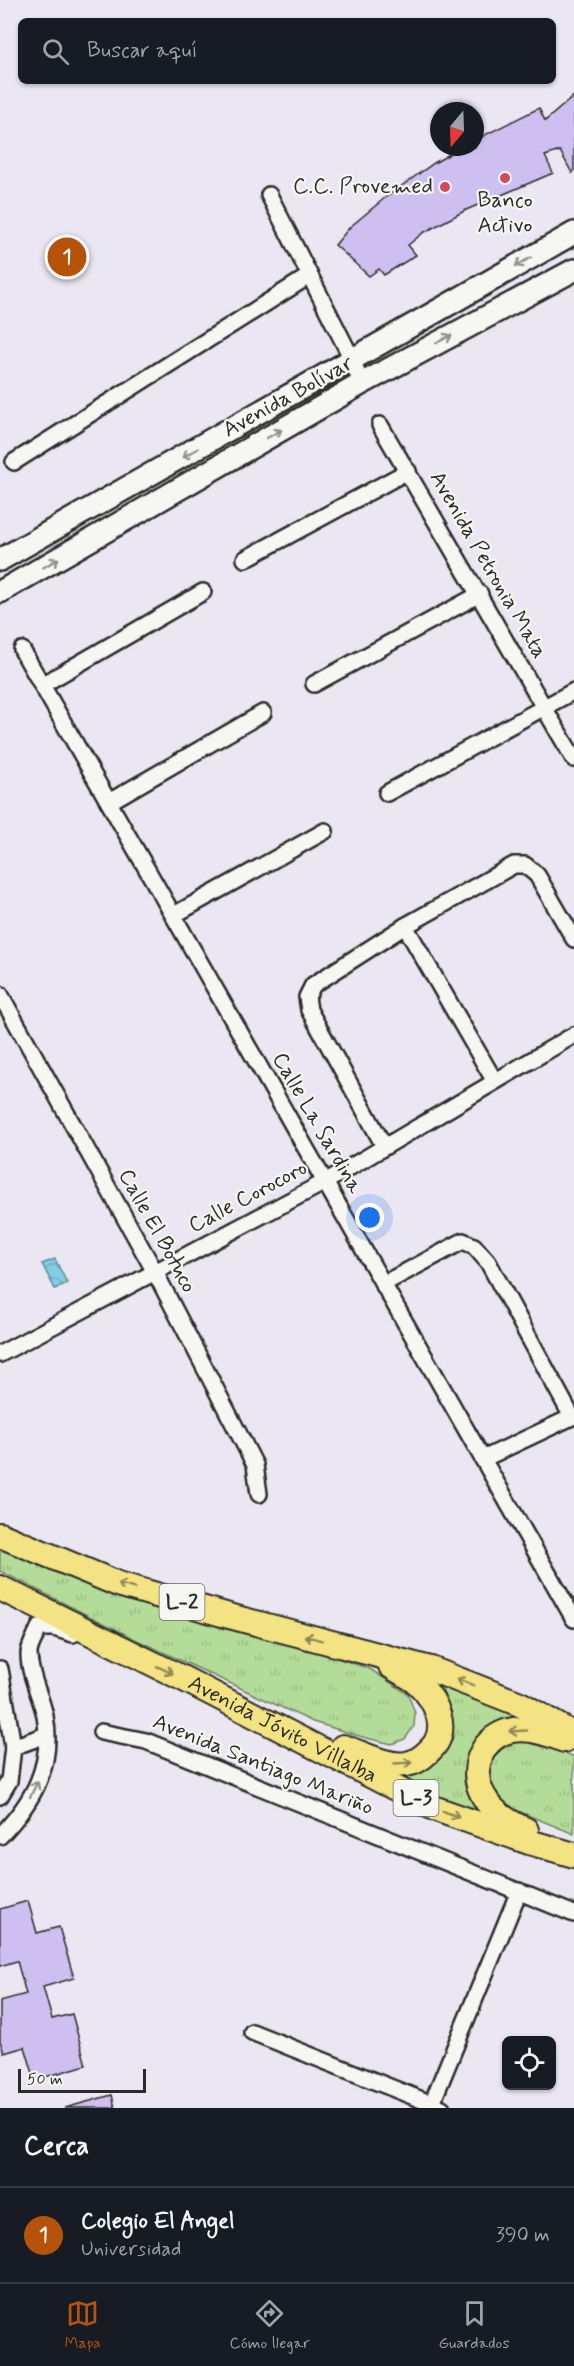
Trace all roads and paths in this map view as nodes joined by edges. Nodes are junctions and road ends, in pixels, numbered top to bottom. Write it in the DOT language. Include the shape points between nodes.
graph roads {
  1 [pos="269,195"];
  2 [pos="574,233"];
  3 [pos="574,270"];
  4 [pos="309,276"];
  5 [pos="353,361"];
  6 [pos="361,384"];
  7 [pos="380,425"];
  8 [pos="14,462"];
  9 [pos="408,471"];
  10 [pos="245,559"];
  11 [pos="0,560"];
  12 [pos="0,592"];
  13 [pos="202,592"];
  14 [pos="480,594"];
  15 [pos="22,650"];
  16 [pos="314,684"];
  17 [pos="42,685"];
  18 [pos="574,691"];
  19 [pos="545,708"];
  20 [pos="263,713"];
  21 [pos="574,759"];
  22 [pos="387,793"];
  23 [pos="109,802"];
  24 [pos="325,831"];
  25 [pos="174,915"];
  26 [pos="405,927"];
  27 [pos="574,939"];
  28 [pos="0,994"];
  29 [pos="574,1035"];
  30 [pos="494,1080"];
  31 [pos="384,1146"];
  32 [pos="325,1182"];
  33 [pos="155,1272"];
  34 [pos="383,1284"];
  35 [pos="0,1354"];
  36 [pos="483,1459"];
  37 [pos="259,1494"];
  38 [pos="0,1535"];
  39 [pos="0,1588"];
  40 [pos="574,1619"];
  41 [pos="124,1650"];
  42 [pos="370,1653"];
  43 [pos="0,1669"];
  44 [pos="267,1721"];
  45 [pos="101,1732"];
  46 [pos="46,1735"];
  47 [pos="574,1735"];
  48 [pos="574,1745"];
  49 [pos="13,1747"];
  50 [pos="0,1796"];
  51 [pos="0,1836"];
  52 [pos="574,1853"];
  53 [pos="519,1891"];
  54 [pos="574,1914"];
  55 [pos="252,2032"];
  56 [pos="434,2106"];
  1 -- 4 [label="street"];
  2 -- 5 [label="street, Avenida Bolívar, one-way"];
  6 -- 3 [label="street, Avenida Bolívar, one-way"];
  4 -- 5 [label="street"];
  4 -- 8 [label="street"];
  5 -- 6 [label="street"];
  5 -- 11 [label="street, Avenida Bolívar, one-way"];
  12 -- 6 [label="street, Avenida Bolívar, one-way"];
  7 -- 9 [label="street, Avenida Petronia Mata"];
  9 -- 10 [label="street"];
  9 -- 14 [label="street, Avenida Petronia Mata"];
  13 -- 17 [label="street"];
  14 -- 16 [label="street"];
  14 -- 19 [label="street, Avenida Petronia Mata"];
  15 -- 17 [label="street, Calle La Sardina"];
  17 -- 23 [label="street, Calle La Sardina"];
  18 -- 19 [label="street"];
  19 -- 21 [label="street, Avenida Petronia Mata"];
  19 -- 22 [label="street"];
  20 -- 23 [label="street"];
  23 -- 25 [label="street, Calle La Sardina"];
  24 -- 25 [label="street"];
  25 -- 32 [label="street, Calle La Sardina"];
  26 -- 27 [label="street" via="514,865 525,865 537,875"];
  26 -- 30 [label="street"];
  26 -- 31 [label="street" via="313,985 307,997 309,1010"];
  28 -- 33 [label="street, Calle El Botuco"];
  29 -- 30 [label="street, Calle Corocoro"];
  30 -- 31 [label="street, Calle Corocoro"];
  31 -- 32 [label="street, Calle Corocoro"];
  32 -- 33 [label="street, Calle Corocoro"];
  32 -- 34 [label="street, Calle La Sardina"];
  33 -- 35 [label="street, Calle Corocoro"];
  33 -- 37 [label="street, Calle El Botuco" via="255,1465"];
  34 -- 36 [label="street, Calle La Sardina"];
  34 -- 36 [label="street" via="463,1241 474,1246 488,1262 572,1417"];
  36 -- 40 [label="street, Calle La Sardina"];
  42 -- 38 [label="main road, L-2, one-way" via="118,1584"];
  39 -- 41 [label="main road, Avenida Jóvito Villalba"];
  41 -- 44 [label="main road, Avenida Jóvito Villalba, one-way"];
  41 -- 46 [label="street" via="54,1628 39,1628 28,1652 45,1716"];
  44 -- 42 [label="main road, one-way" via="393,1764 416,1762 434,1746 441,1721 438,1709 418,1683"];
  47 -- 42 [label="main road, one-way" via="520,1704 476,1686"];
  43 -- 49 [label="street"];
  44 -- 52 [label="main road, Avenida Jóvito Villalba / L-3, one-way" via="436,1809 529,1842"];
  45 -- 53 [label="street, Avenida Santiago Mariño" via="146,1741"];
  46 -- 49 [label="street"];
  51 -- 46 [label="street, one-way" via="36,1789 47,1757"];
  48 -- 52 [label="main road, one-way" via="534,1731 514,1729 496,1736 486,1746 476,1771 483,1796 503,1816"];
  49 -- 50 [label="street" via="9,1781"];
  53 -- 54 [label="street, Avenida Santiago Mariño"];
  53 -- 56 [label="street"];
  55 -- 56 [label="street"];
}
